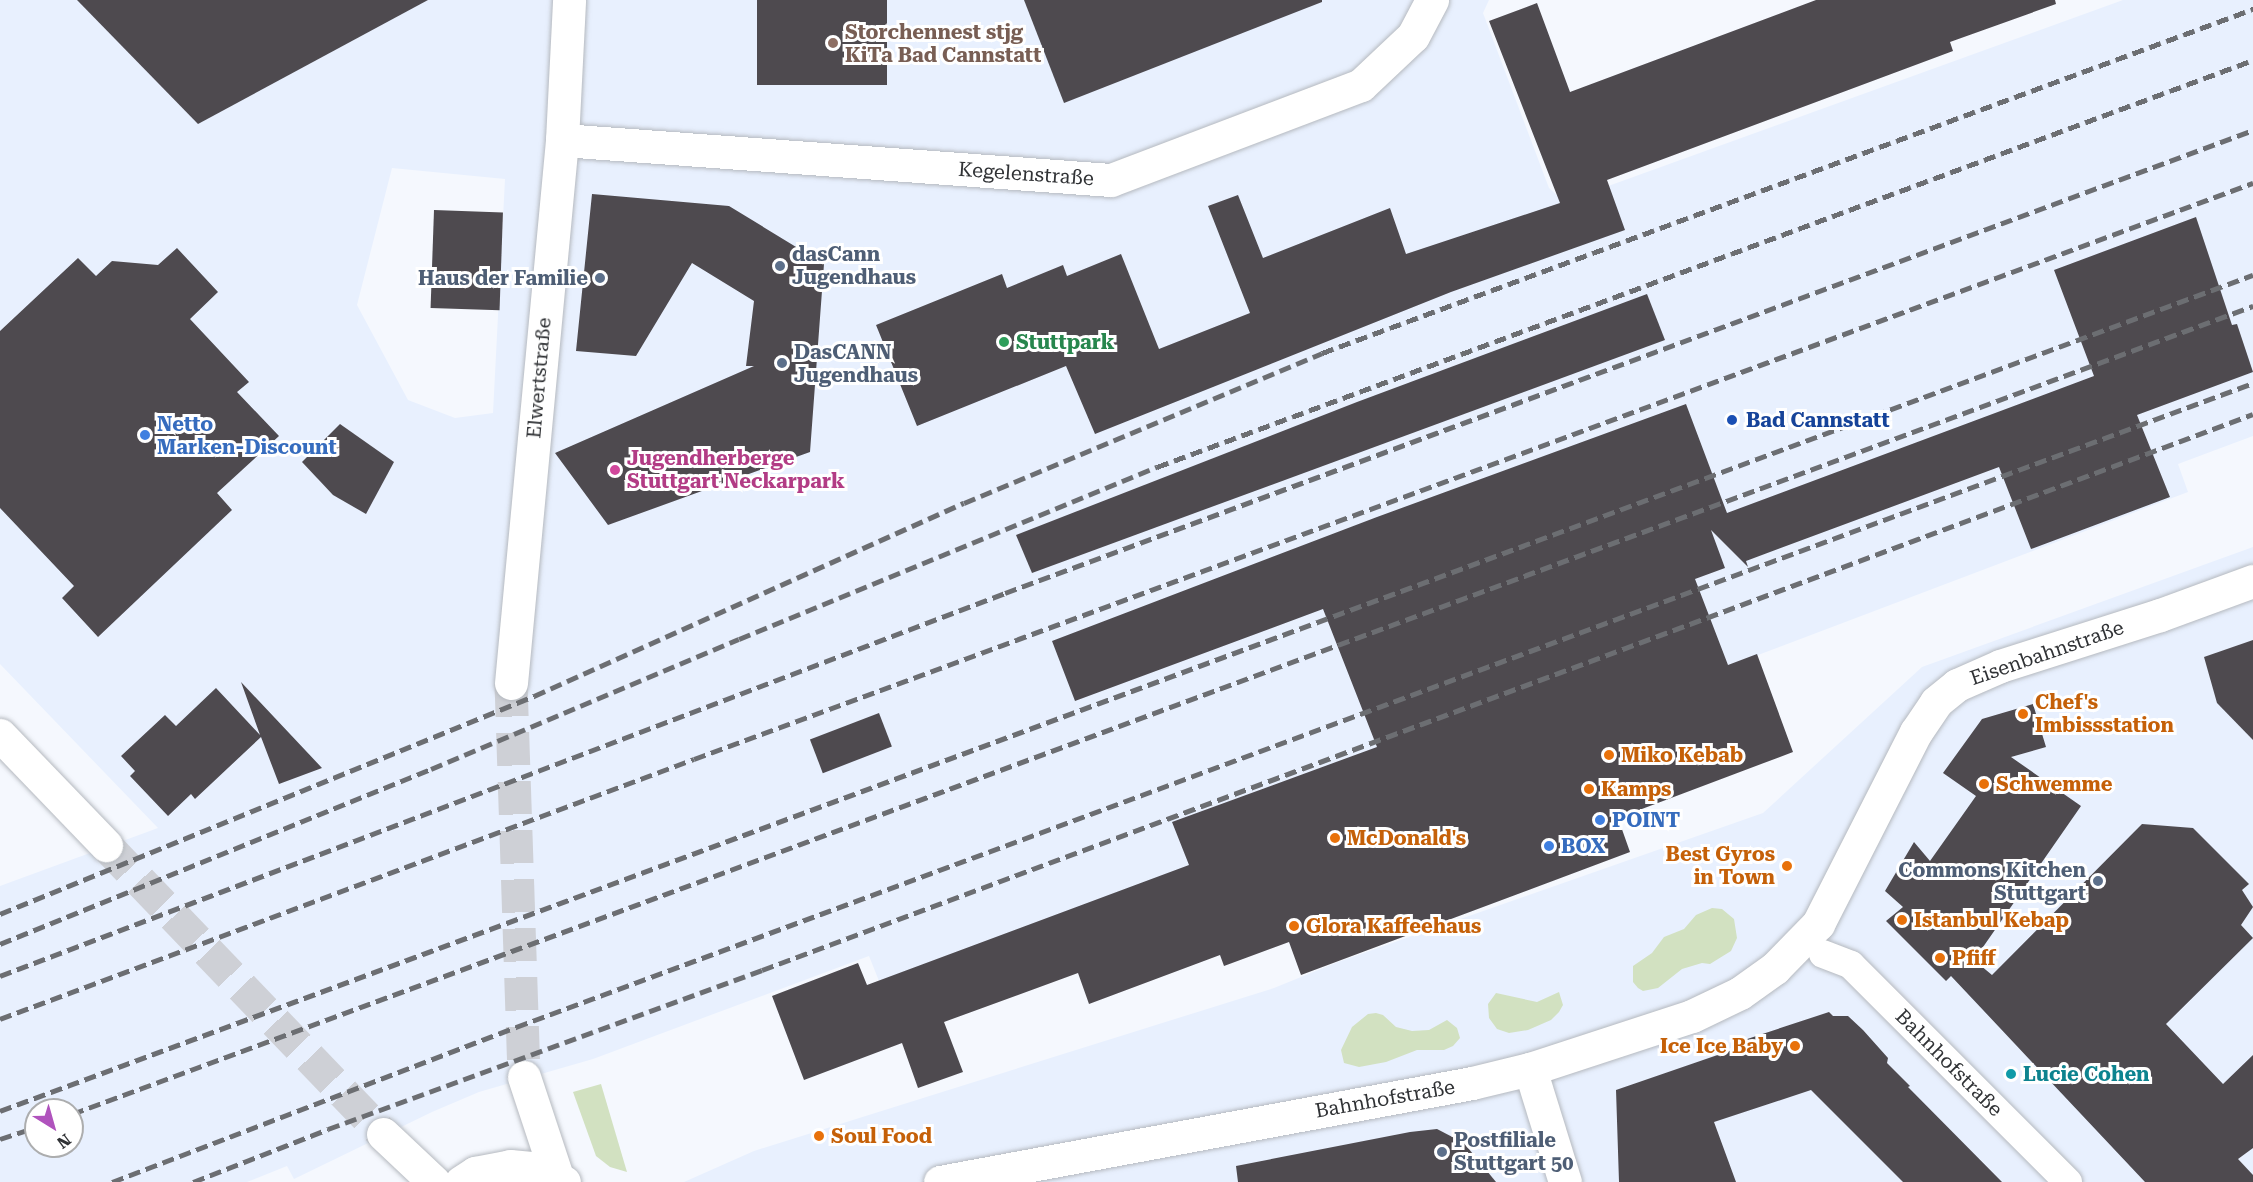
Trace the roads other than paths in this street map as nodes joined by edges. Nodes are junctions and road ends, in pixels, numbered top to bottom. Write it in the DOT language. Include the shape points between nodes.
graph roads {
  1 [pos="569,0"];
  2 [pos="1432,0"];
  3 [pos="562,140"];
  4 [pos="2253,581"];
  5 [pos="511,683"];
  6 [pos="0,735"];
  7 [pos="106,845"];
  8 [pos="1813,947"];
  9 [pos="1530,1069"];
  10 [pos="524,1077"];
  11 [pos="383,1134"];
  12 [pos="560,1179"];
  13 [pos="434,1182"];
  14 [pos="461,1182"];
  15 [pos="940,1182"];
  16 [pos="1565,1182"];
  17 [pos="2068,1182"];
  1 -- 3 [label="street, Elwertstraße"];
  2 -- 3 [label="street, Kegelenstraße" via="1413,36 1361,85 1111,180"];
  3 -- 5 [label="street, Elwertstraße"];
  4 -- 8 [label="street, Eisenbahnstraße" via="2000,666 1957,686 1936,702 1916,732 1818,924"];
  6 -- 7 [label="street"];
  8 -- 9 [label="street, Bahnhofstraße" via="1740,993 1692,1016"];
  8 -- 17 [label="street, Bahnhofstraße" via="1851,965"];
  9 -- 15 [label="street, Bahnhofstraße"];
  9 -- 16 [label="street"];
  10 -- 12 [label="street"];
  11 -- 13 [label="street"];
  12 -- 14 [label="street" via="534,1168 510,1166 475,1173"];
}
